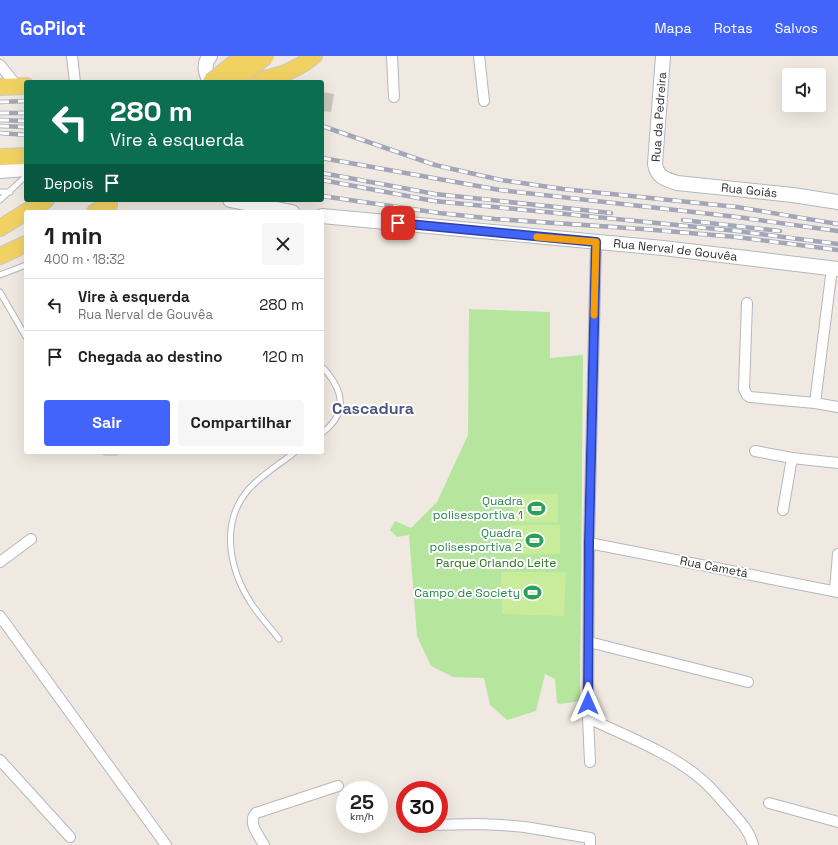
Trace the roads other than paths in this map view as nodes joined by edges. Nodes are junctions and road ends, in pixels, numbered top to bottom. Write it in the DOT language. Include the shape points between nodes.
graph roads {
  1 [pos="72,56"];
  2 [pos="210,56"];
  3 [pos="243,56"];
  4 [pos="266,56"];
  5 [pos="314,56"];
  6 [pos="392,56"];
  7 [pos="478,56"];
  8 [pos="663,56"];
  9 [pos="0,65"];
  10 [pos="75,80"];
  11 [pos="211,80"];
  12 [pos="214,80"];
  13 [pos="236,80"];
  14 [pos="253,80"];
  15 [pos="22,86"];
  16 [pos="0,87"];
  17 [pos="394,96"];
  18 [pos="484,101"];
  19 [pos="24,156"];
  20 [pos="0,157"];
  21 [pos="24,169"];
  22 [pos="0,171"];
  23 [pos="661,176"];
  24 [pos="24,178"];
  25 [pos="0,192"];
  26 [pos="10,192"];
  27 [pos="0,200"];
  28 [pos="43,202"];
  29 [pos="240,202"];
  30 [pos="838,202"];
  31 [pos="109,206"];
  32 [pos="29,210"];
  33 [pos="100,210"];
  34 [pos="282,210"];
  35 [pos="24,213"];
  36 [pos="324,216"];
  37 [pos="0,228"];
  38 [pos="596,242"];
  39 [pos="24,245"];
  40 [pos="0,256"];
  41 [pos="24,266"];
  42 [pos="835,268"];
  43 [pos="0,275"];
  44 [pos="0,292"];
  45 [pos="747,303"];
  46 [pos="24,334"];
  47 [pos="324,368"];
  48 [pos="815,403"];
  49 [pos="838,408"];
  50 [pos="324,430"];
  51 [pos="755,451"];
  52 [pos="292,454"];
  53 [pos="792,458"];
  54 [pos="838,463"];
  55 [pos="783,510"];
  56 [pos="31,539"];
  57 [pos="589,542"];
  58 [pos="838,554"];
  59 [pos="0,562"];
  60 [pos="836,592"];
  61 [pos="0,616"];
  62 [pos="279,639"];
  63 [pos="589,642"];
  64 [pos="748,682"];
  65 [pos="588,718"];
  66 [pos="0,760"];
  67 [pos="590,762"];
  68 [pos="336,787"];
  69 [pos="769,803"];
  70 [pos="838,822"];
  71 [pos="448,825"];
  72 [pos="70,837"];
  73 [pos="590,842"];
  74 [pos="166,845"];
  75 [pos="264,845"];
  76 [pos="753,845"];
  1 -- 10 [label="street"];
  2 -- 11 [label="main road" via="206,66"];
  3 -- 12 [label="main road, bridge"];
  4 -- 13 [label="main road, bridge"];
  5 -- 14 [label="main road" via="292,70 266,79"];
  6 -- 17 [label="street"];
  7 -- 18 [label="street"];
  8 -- 23 [label="main road, Rua da Pedreira" via="655,164 656,171"];
  9 -- 15 [label="street"];
  15 -- 16 [label="main road"];
  19 -- 20 [label="main road"];
  21 -- 22 [label="main road"];
  23 -- 30 [label="main road, Rua Goiás" via="677,183"];
  24 -- 26 [label="lane"];
  25 -- 26 [label="lane"];
  26 -- 27 [label="lane"];
  28 -- 32 [label="main road"];
  29 -- 34 [label="main road"];
  31 -- 33 [label="main road"];
  35 -- 37 [label="main road"];
  36 -- 38 [label="main road, Rua Nerval de Gouvêa"];
  38 -- 42 [label="main road, Rua Nerval de Gouvêa"];
  38 -- 57 [label="street"];
  39 -- 40 [label="main road"];
  41 -- 43 [label="lane"];
  42 -- 48 [label="street"];
  44 -- 46 [label="lane"];
  45 -- 48 [label="street" via="745,393 750,397"];
  47 -- 50 [label="lane" via="336,385 341,399 337,417"];
  48 -- 49 [label="street"];
  51 -- 53 [label="street"];
  52 -- 62 [label="lane" via="249,489 241,499 232,522 230,551 236,573 251,603"];
  53 -- 54 [label="street"];
  53 -- 55 [label="street"];
  56 -- 59 [label="street"];
  57 -- 60 [label="street, Rua Cametá"];
  57 -- 63 [label="street"];
  58 -- 60 [label="street"];
  61 -- 74 [label="street"];
  63 -- 64 [label="street"];
  63 -- 65 [label="street"];
  65 -- 67 [label="street"];
  65 -- 76 [label="street" via="664,755 701,778 747,830"];
  66 -- 72 [label="street"];
  68 -- 75 [label="street" via="256,813 252,822"];
  69 -- 70 [label="street"];
  71 -- 73 [label="street" via="502,825"];
}
